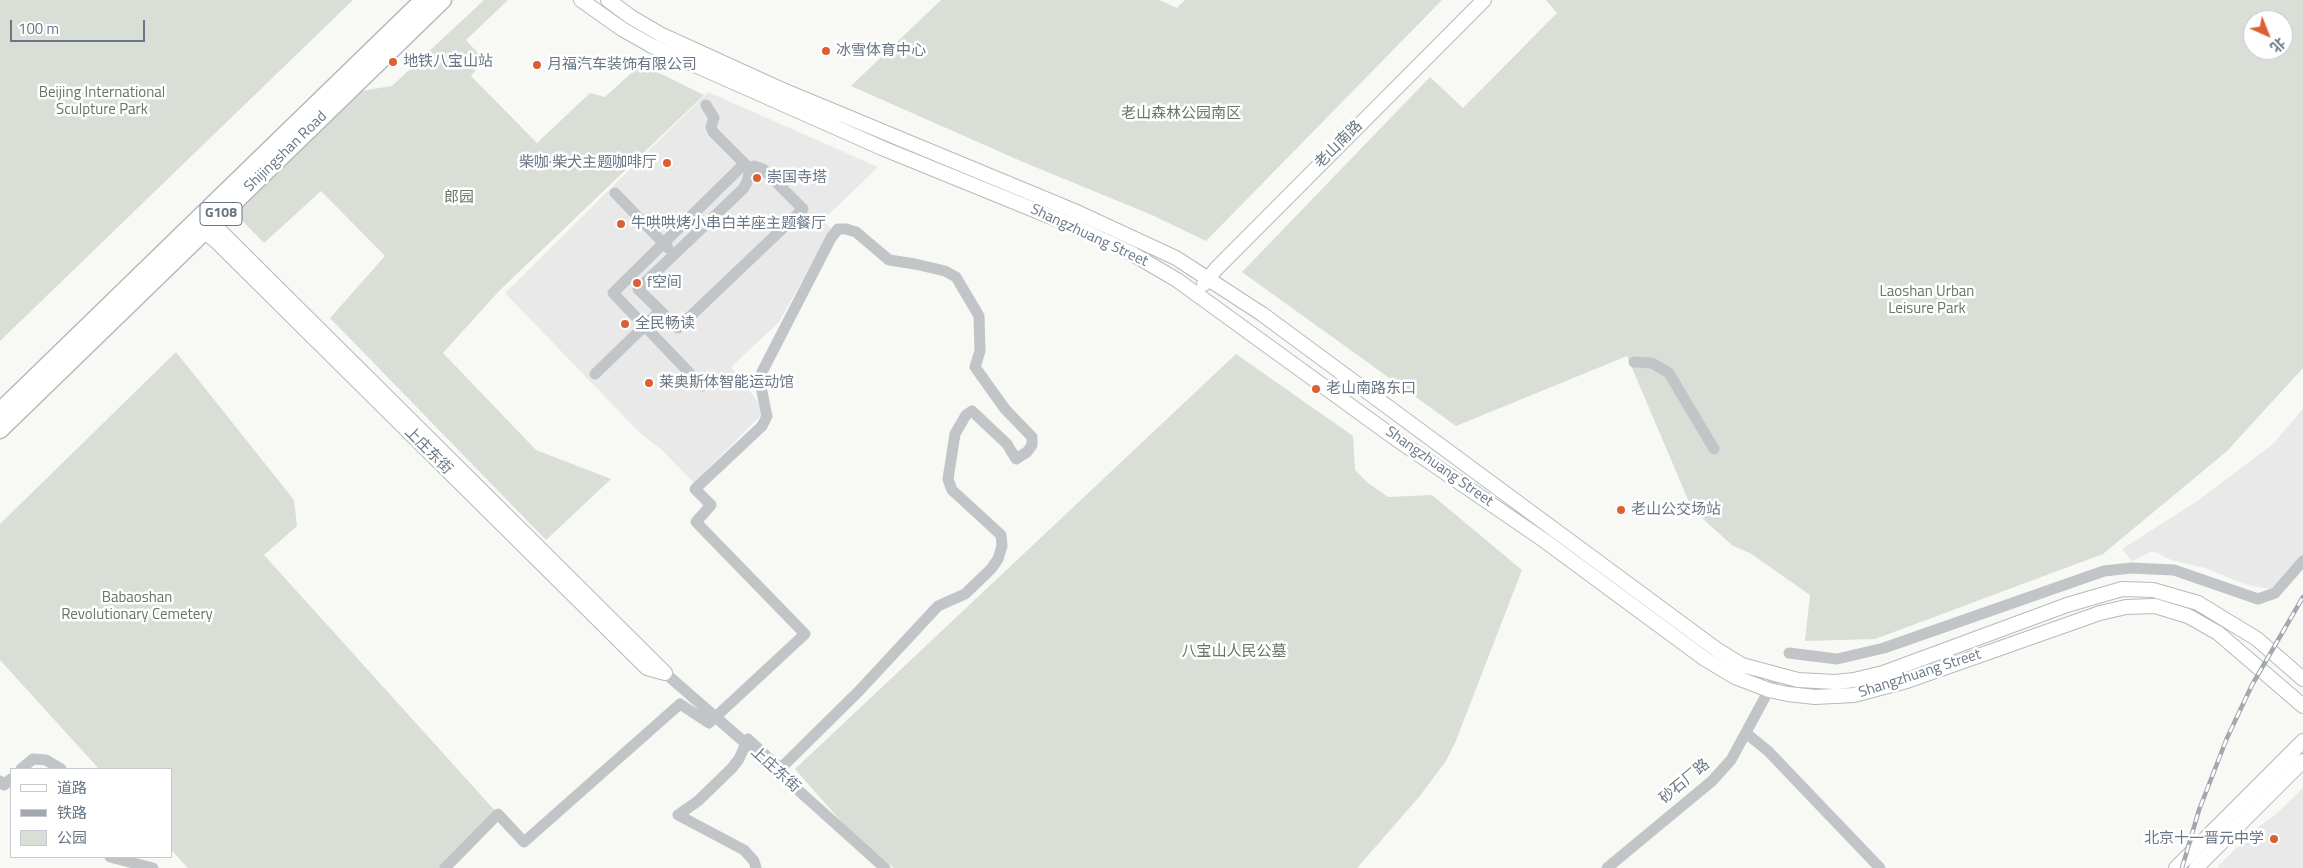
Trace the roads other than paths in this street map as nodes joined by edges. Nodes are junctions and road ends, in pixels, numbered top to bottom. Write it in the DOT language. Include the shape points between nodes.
graph roads {
  1 [pos="423,0"];
  2 [pos="443,0"];
  3 [pos="581,0"];
  4 [pos="608,0"];
  5 [pos="1484,0"];
  6 [pos="706,105"];
  7 [pos="747,167"];
  8 [pos="615,193"];
  9 [pos="203,223"];
  10 [pos="664,243"];
  11 [pos="675,254"];
  12 [pos="1208,277"];
  13 [pos="1198,293"];
  14 [pos="660,311"];
  15 [pos="644,326"];
  16 [pos="1634,362"];
  17 [pos="595,374"];
  18 [pos="702,386"];
  19 [pos="0,411"];
  20 [pos="0,430"];
  21 [pos="1714,449"];
  22 [pos="2303,561"];
  23 [pos="1789,653"];
  24 [pos="664,673"];
  25 [pos="1777,675"];
  26 [pos="2303,679"];
  27 [pos="1769,690"];
  28 [pos="2303,706"];
  29 [pos="1747,734"];
  30 [pos="2303,741"];
  31 [pos="2303,761"];
  32 [pos="23,768"];
  33 [pos="58,768"];
  34 [pos="0,780"];
  35 [pos="10,780"];
  36 [pos="114,858"];
  37 [pos="153,868"];
  38 [pos="445,868"];
  39 [pos="756,868"];
  40 [pos="885,868"];
  41 [pos="1606,868"];
  42 [pos="1880,868"];
  43 [pos="2176,868"];
  44 [pos="2196,868"];
  1 -- 9 [label="highway, Shijingshan Road / G108"];
  2 -- 9 [label="highway, Shijingshan Road / G108"];
  3 -- 13 [label="main road, Shangzhuang Street" via="622,30 652,46 882,148 1092,234 1132,253"];
  4 -- 12 [label="main road, Shangzhuang Street" via="660,34 785,91 1079,213 1176,258"];
  5 -- 12 [label="main road, 老山南路"];
  6 -- 7 [label="street" via="714,118 713,132"];
  7 -- 10 [label="street"];
  7 -- 11 [label="street" via="747,182 743,189"];
  7 -- 14 [label="street" via="763,169 803,209 678,328"];
  8 -- 10 [label="street"];
  9 -- 19 [label="highway, Shijingshan Road / G108"];
  9 -- 20 [label="highway, Shijingshan Road / G108"];
  9 -- 24 [label="main road, 上庄东街" via="223,248 647,668"];
  10 -- 11 [label="street"];
  10 -- 15 [label="street" via="613,293"];
  11 -- 14 [label="street" via="638,289"];
  12 -- 13 [label="main road, 老山南路"];
  12 -- 25 [label="main road, Shangzhuang Street" via="1716,649 1742,665"];
  13 -- 27 [label="main road, Shangzhuang Street" via="1705,659 1735,677"];
  14 -- 15 [label="street"];
  15 -- 17 [label="street"];
  15 -- 18 [label="street"];
  16 -- 21 [label="street" via="1652,363 1669,373"];
  22 -- 23 [label="street" via="2275,593 2258,599 2174,570 2131,568 2104,572 1884,648 1837,659"];
  24 -- 40 [label="street, 上庄东街"];
  25 -- 26 [label="main road, Shangzhuang Street" via="1835,682 1861,679 2067,605 2122,589 2153,590 2198,603 2257,639"];
  25 -- 27 [label="street, 砂石厂路"];
  27 -- 28 [label="main road, Shangzhuang Street" via="1814,697 1854,695 1907,681 2100,613 2126,607 2155,606 2188,616 2218,633"];
  27 -- 29 [label="street, 砂石厂路"];
  29 -- 41 [label="street, 砂石厂路" via="1731,760 1712,781"];
  29 -- 42 [label="street" via="1768,751"];
  30 -- 43 [label="main road"];
  31 -- 44 [label="main road"];
  32 -- 33 [label="street" via="33,759 46,760"];
  34 -- 35 [label="street" via="4,785"];
  36 -- 37 [label="street"];
  38 -- 39 [label="street" via="498,814 524,842 680,704 709,723 805,634 696,522 711,505 695,489 762,426 767,416 761,387 762,372 831,238 838,229 846,229 856,232 889,260 945,271 956,277 980,316 980,350 975,366 1005,409 1032,437 1032,445 1016,459 1007,444 972,411 966,415 955,434 948,479 952,490 1001,535 1002,546 994,564 965,594 938,606 783,766 778,766 748,739 732,768 698,801 678,815 744,850"];
}
